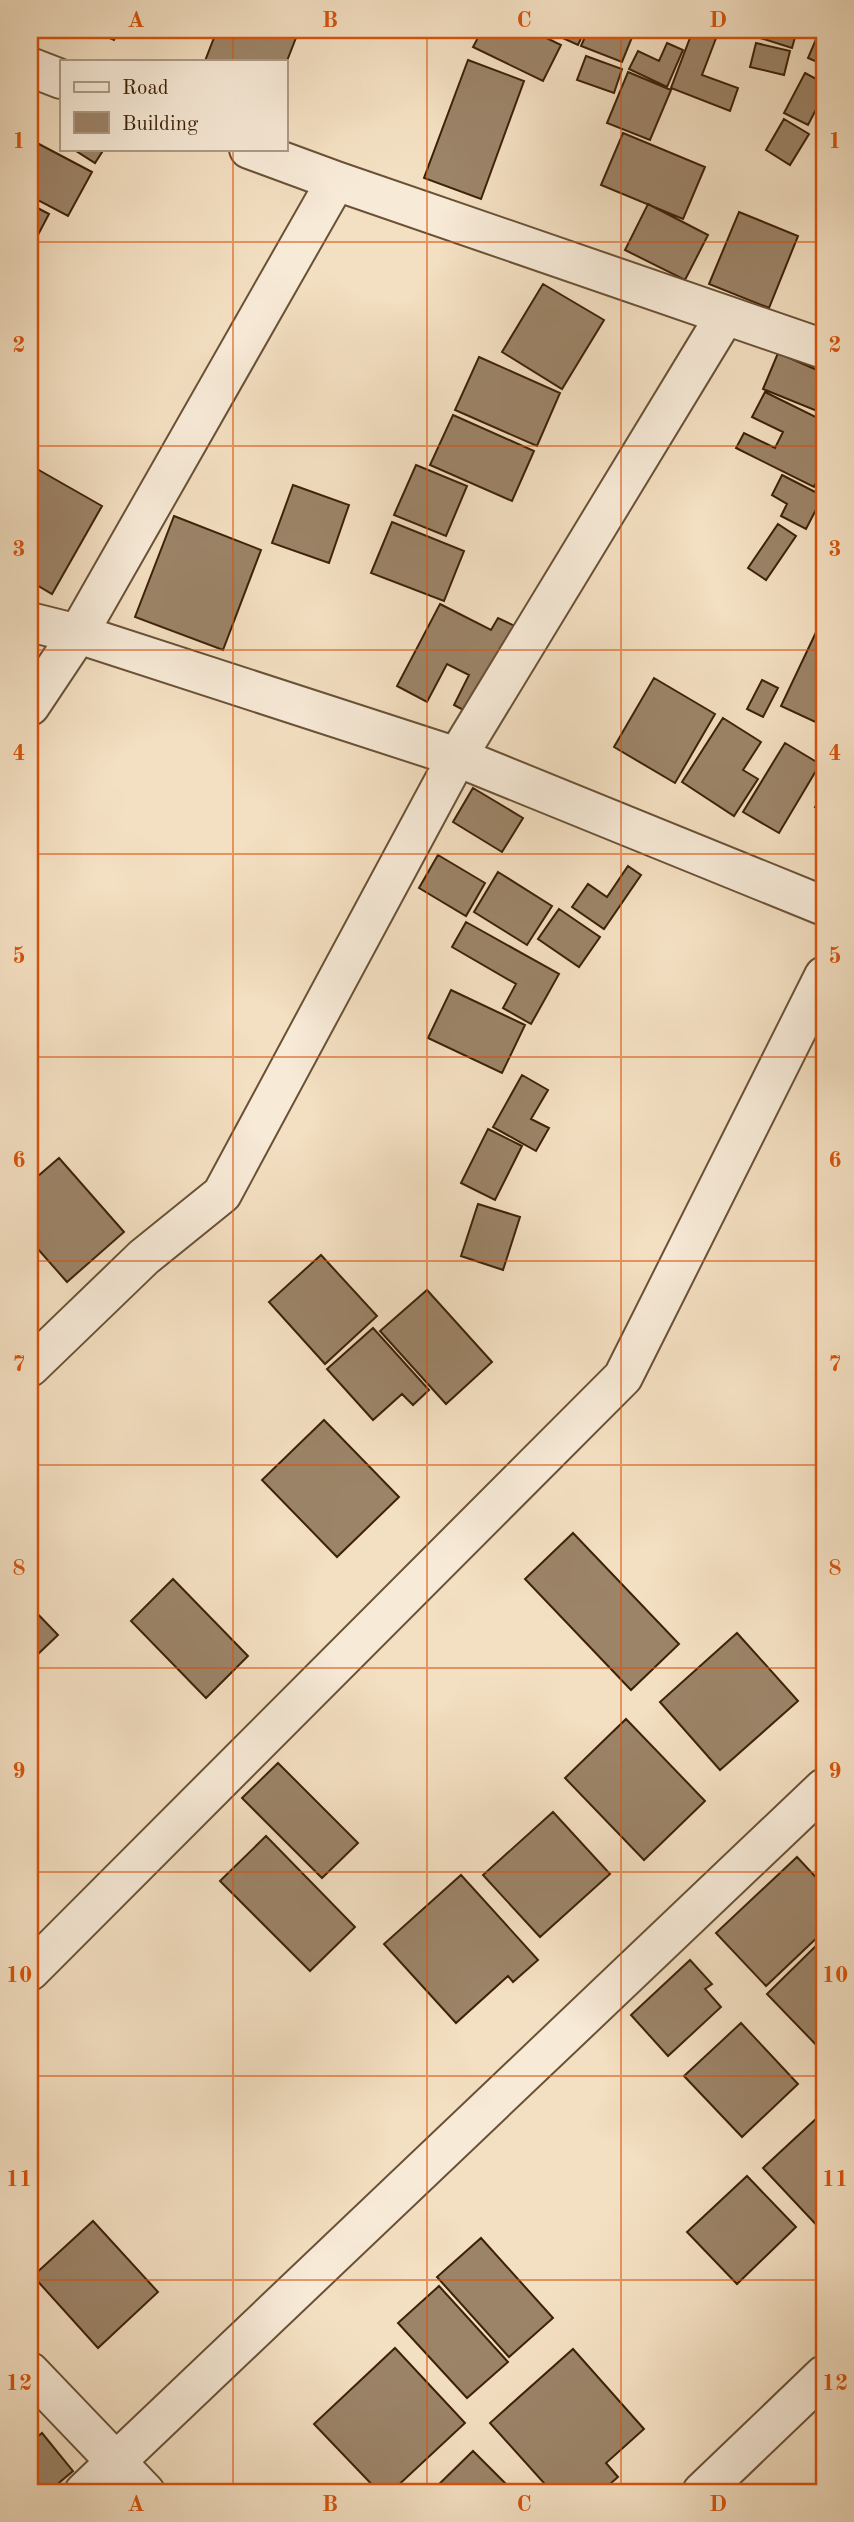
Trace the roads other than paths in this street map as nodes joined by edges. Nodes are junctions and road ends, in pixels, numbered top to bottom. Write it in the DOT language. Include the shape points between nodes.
graph roads {
  1 [pos="30,67"];
  2 [pos="60,79"];
  3 [pos="252,150"];
  4 [pos="336,181"];
  5 [pos="725,316"];
  6 [pos="824,349"];
  7 [pos="30,622"];
  8 [pos="78,634"];
  9 [pos="30,706"];
  10 [pos="457,757"];
  11 [pos="824,906"];
  12 [pos="824,976"];
  13 [pos="30,1367"];
  14 [pos="824,1788"];
  15 [pos="30,1971"];
  16 [pos="30,2372"];
  17 [pos="824,2375"];
  18 [pos="116,2462"];
  19 [pos="84,2492"];
  20 [pos="145,2492"];
  21 [pos="702,2492"];
  1 -- 2 [label="street"];
  3 -- 4 [label="street"];
  4 -- 5 [label="street"];
  4 -- 8 [label="street"];
  5 -- 6 [label="street"];
  5 -- 10 [label="street"];
  7 -- 8 [label="street"];
  8 -- 9 [label="street"];
  8 -- 10 [label="street"];
  10 -- 11 [label="street"];
  10 -- 13 [label="street" via="222,1194 144,1257"];
  12 -- 15 [label="street" via="623,1377"];
  14 -- 18 [label="street"];
  16 -- 18 [label="street"];
  17 -- 21 [label="street"];
  18 -- 19 [label="street"];
  18 -- 20 [label="street"];
}
